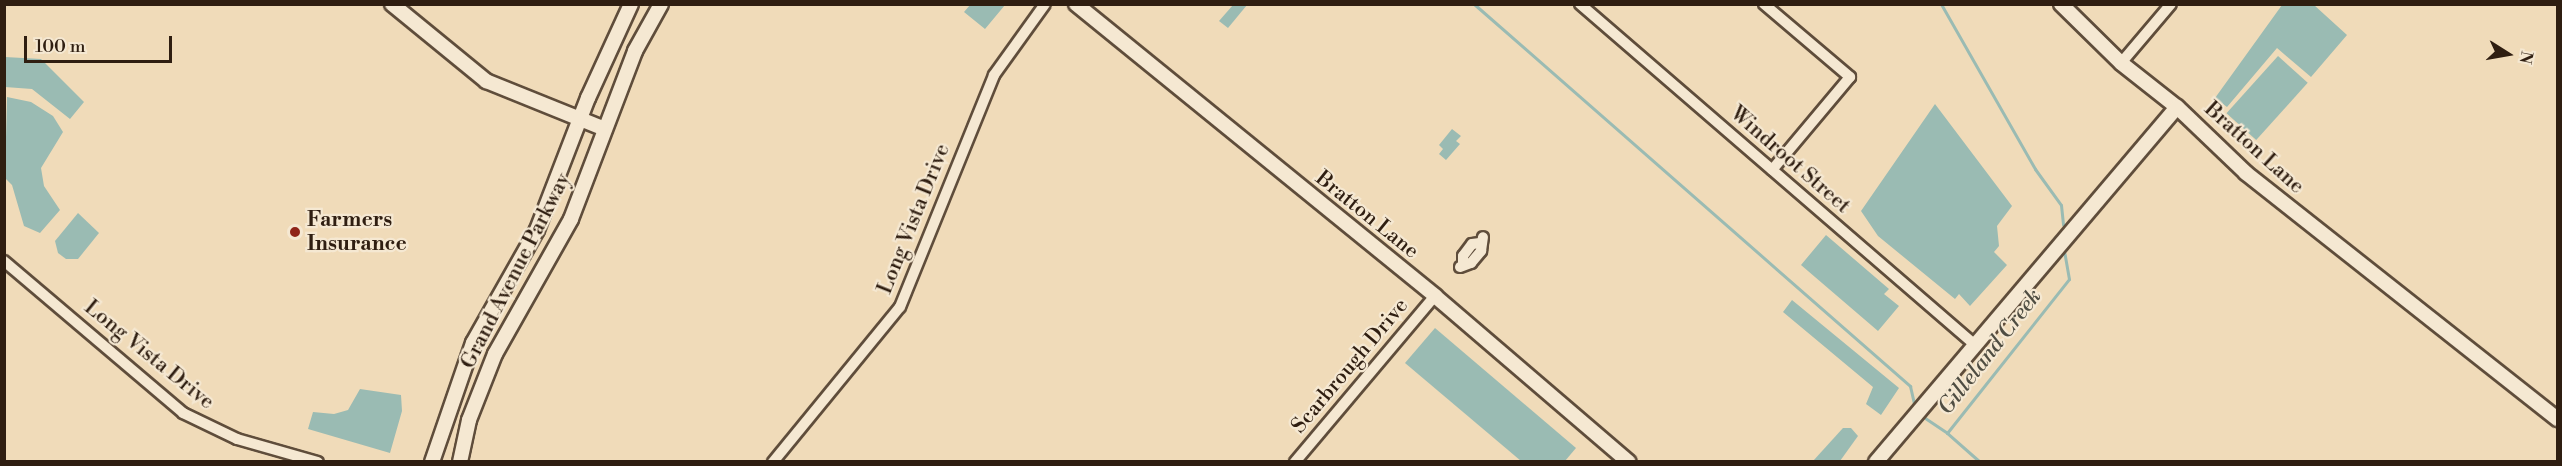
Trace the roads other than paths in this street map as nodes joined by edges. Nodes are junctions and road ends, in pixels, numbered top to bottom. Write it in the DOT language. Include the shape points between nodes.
graph roads {
  1 [pos="393,4"];
  2 [pos="631,4"];
  3 [pos="661,4"];
  4 [pos="1045,4"];
  5 [pos="1076,4"];
  6 [pos="1580,4"];
  7 [pos="2061,4"];
  8 [pos="2171,4"];
  9 [pos="1770,6"];
  10 [pos="2121,63"];
  11 [pos="2176,107"];
  12 [pos="580,120"];
  13 [pos="605,129"];
  14 [pos="1772,170"];
  15 [pos="1481,240"];
  16 [pos="4,261"];
  17 [pos="1462,265"];
  18 [pos="1435,296"];
  19 [pos="1975,345"];
  20 [pos="2558,419"];
  21 [pos="318,462"];
  22 [pos="432,462"];
  23 [pos="460,462"];
  24 [pos="773,462"];
  25 [pos="1295,462"];
  26 [pos="1629,462"];
  27 [pos="1876,462"];
  1 -- 12 [label="street" via="486,81"];
  2 -- 12 [label="street, Grand Avenue Parkway"];
  3 -- 13 [label="street, Grand Avenue Parkway" via="634,51"];
  4 -- 24 [label="street, Long Vista Drive" via="994,75 900,307"];
  5 -- 18 [label="street, Bratton Lane"];
  6 -- 14 [label="street, Windroot Street"];
  7 -- 10 [label="street"];
  8 -- 10 [label="street"];
  9 -- 14 [label="street" via="1850,77"];
  10 -- 11 [label="street"];
  11 -- 19 [label="street, Bratton Lane"];
  11 -- 20 [label="street, Bratton Lane" via="2246,173"];
  12 -- 13 [label="street"];
  12 -- 22 [label="street, Grand Avenue Parkway" via="537,230 473,343"];
  13 -- 23 [label="street, Grand Avenue Parkway" via="571,219 492,362 469,420"];
  14 -- 19 [label="street, Windroot Street"];
  15 -- 17 [label="street" via="1480,251 1471,262"];
  16 -- 21 [label="street, Long Vista Drive" via="183,413 237,439"];
  18 -- 25 [label="street, Scarbrough Drive"];
  18 -- 26 [label="street, Bratton Lane"];
  19 -- 27 [label="street, Bratton Lane"];
}
